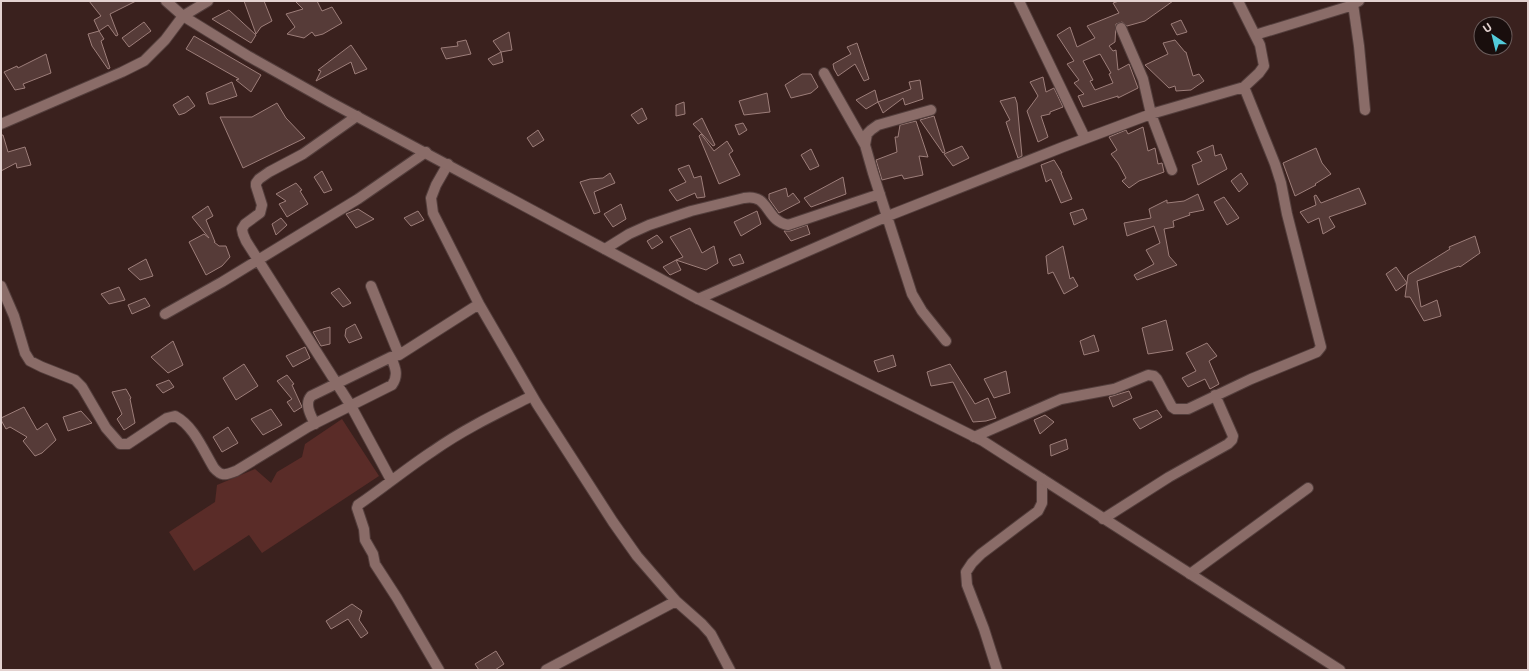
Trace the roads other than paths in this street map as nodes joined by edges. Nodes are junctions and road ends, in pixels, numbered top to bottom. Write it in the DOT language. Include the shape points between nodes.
graph roads {
  1 [pos="166,1"];
  2 [pos="208,1"];
  3 [pos="1019,1"];
  4 [pos="1238,1"];
  5 [pos="1356,3"];
  6 [pos="183,16"];
  7 [pos="1121,28"];
  8 [pos="1255,35"];
  9 [pos="824,73"];
  10 [pos="1244,87"];
  11 [pos="931,110"];
  12 [pos="1365,110"];
  13 [pos="1151,114"];
  14 [pos="357,116"];
  15 [pos="1,124"];
  16 [pos="1085,138"];
  17 [pos="865,145"];
  18 [pos="426,152"];
  19 [pos="448,164"];
  20 [pos="1172,170"];
  21 [pos="880,194"];
  22 [pos="888,216"];
  23 [pos="605,249"];
  24 [pos="258,260"];
  25 [pos="1,286"];
  26 [pos="371,286"];
  27 [pos="698,299"];
  28 [pos="479,304"];
  29 [pos="165,314"];
  30 [pos="946,341"];
  31 [pos="395,356"];
  32 [pos="337,384"];
  33 [pos="532,396"];
  34 [pos="1215,396"];
  35 [pos="351,406"];
  36 [pos="315,424"];
  37 [pos="974,437"];
  38 [pos="1042,479"];
  39 [pos="391,480"];
  40 [pos="1308,488"];
  41 [pos="1103,519"];
  42 [pos="1190,574"];
  43 [pos="676,601"];
  44 [pos="439,670"];
  45 [pos="546,670"];
  46 [pos="730,670"];
  47 [pos="997,670"];
  48 [pos="1340,670"];
  1 -- 6 [label="street"];
  2 -- 6 [label="street"];
  3 -- 16 [label="street"];
  4 -- 8 [label="street"];
  5 -- 8 [label="street"];
  5 -- 12 [label="street"];
  6 -- 14 [label="street" via="248,56"];
  6 -- 15 [label="street" via="165,40 144,61"];
  7 -- 13 [label="street" via="1143,79"];
  8 -- 10 [label="street" via="1260,45 1264,66"];
  9 -- 17 [label="street"];
  10 -- 13 [label="street"];
  10 -- 34 [label="street" via="1279,177 1321,347 1309,356"];
  11 -- 17 [label="street" via="878,125 867,134"];
  13 -- 16 [label="street"];
  13 -- 20 [label="street"];
  14 -- 18 [label="street"];
  14 -- 24 [label="street" via="256,183 262,209 242,229"];
  16 -- 22 [label="street"];
  17 -- 21 [label="street"];
  18 -- 19 [label="street"];
  18 -- 24 [label="street" via="358,199"];
  19 -- 23 [label="street"];
  19 -- 28 [label="street" via="431,198 433,213"];
  21 -- 22 [label="street"];
  21 -- 23 [label="street" via="788,225 777,221 762,200 752,196 691,211 649,225"];
  22 -- 27 [label="street"];
  22 -- 30 [label="street" via="912,294 922,312"];
  23 -- 27 [label="street"];
  24 -- 29 [label="street"];
  24 -- 32 [label="street"];
  25 -- 36 [label="street" via="30,361 75,380 82,387 106,428 120,444 128,444 167,418 175,416 190,428 214,468 225,475"];
  26 -- 31 [label="street"];
  27 -- 37 [label="street"];
  28 -- 31 [label="street"];
  28 -- 33 [label="street"];
  31 -- 32 [label="street"];
  31 -- 35 [label="street" via="396,380 392,385"];
  32 -- 35 [label="street"];
  32 -- 36 [label="street" via="308,398 308,407"];
  33 -- 39 [label="street" via="471,426"];
  33 -- 43 [label="street" via="613,522 637,556"];
  34 -- 37 [label="street" via="1188,409 1175,409 1157,378 1148,375 1114,389 1061,399"];
  34 -- 41 [label="street" via="1233,436 1232,440"];
  35 -- 36 [label="street"];
  35 -- 39 [label="street"];
  37 -- 38 [label="street"];
  38 -- 41 [label="street"];
  38 -- 47 [label="street" via="1042,503 1038,511 981,554 966,572 967,585"];
  39 -- 44 [label="street" via="358,505 365,540 375,564"];
  40 -- 42 [label="street"];
  41 -- 42 [label="street"];
  42 -- 48 [label="street"];
  43 -- 45 [label="street"];
  43 -- 46 [label="street" via="711,634"];
}
